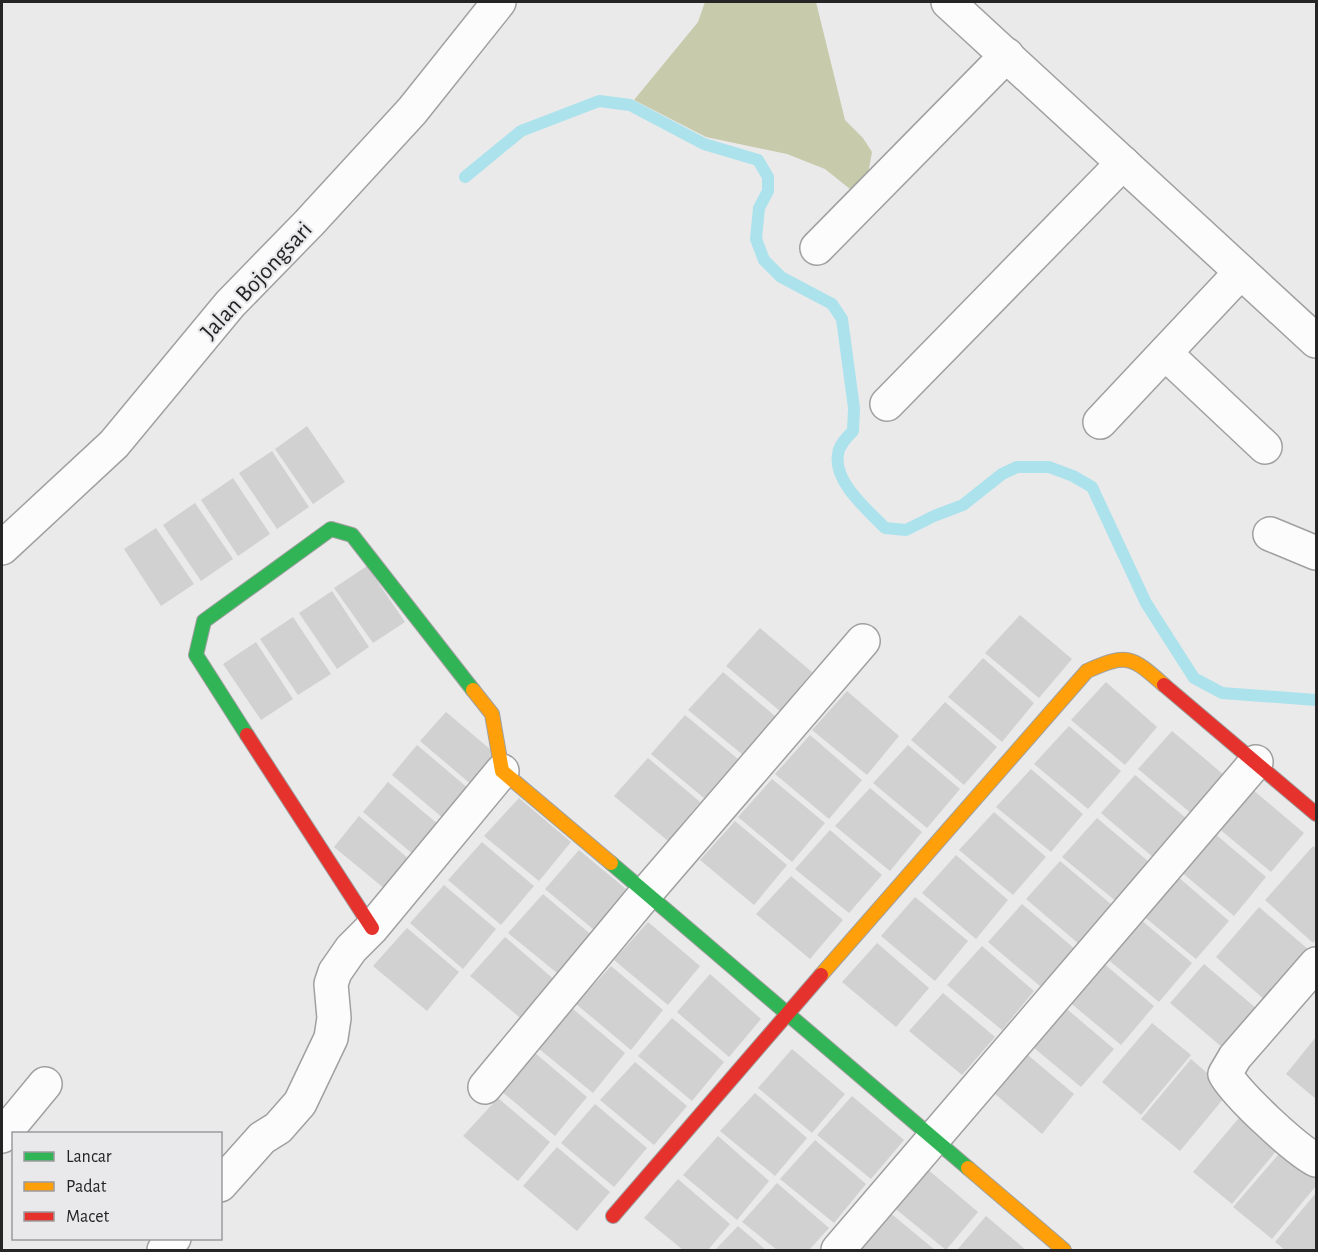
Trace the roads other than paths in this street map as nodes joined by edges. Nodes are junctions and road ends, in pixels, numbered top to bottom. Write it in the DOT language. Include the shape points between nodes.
graph roads {
  1 [pos="499,2"];
  2 [pos="948,2"];
  3 [pos="1007,55"];
  4 [pos="1123,163"];
  5 [pos="817,248"];
  6 [pos="1241,272"];
  7 [pos="1317,342"];
  8 [pos="1165,352"];
  9 [pos="887,404"];
  10 [pos="1100,422"];
  11 [pos="1265,447"];
  12 [pos="1270,534"];
  13 [pos="2,548"];
  14 [pos="1317,553"];
  15 [pos="863,641"];
  16 [pos="1256,762"];
  17 [pos="502,771"];
  18 [pos="1317,814"];
  19 [pos="647,892"];
  20 [pos="372,928"];
  21 [pos="1317,964"];
  22 [pos="789,1013"];
  23 [pos="45,1084"];
  24 [pos="485,1087"];
  25 [pos="2,1136"];
  26 [pos="935,1139"];
  27 [pos="1317,1160"];
  28 [pos="222,1183"];
  29 [pos="613,1216"];
  30 [pos="837,1251"];
  31 [pos="1064,1251"];
  1 -- 13 [label="street, Jalan Bojongsari" via="412,111 230,304 114,444"];
  2 -- 3 [label="street"];
  3 -- 4 [label="street"];
  3 -- 5 [label="street"];
  4 -- 6 [label="street"];
  4 -- 9 [label="street"];
  6 -- 7 [label="street"];
  6 -- 8 [label="street"];
  8 -- 10 [label="street"];
  8 -- 11 [label="street"];
  12 -- 14 [label="street"];
  15 -- 19 [label="street"];
  16 -- 18 [label="street"];
  16 -- 22 [label="street" via="1139,663 1117,658 1088,671"];
  16 -- 26 [label="street"];
  17 -- 19 [label="street"];
  17 -- 20 [label="street"];
  17 -- 20 [label="street" via="492,714 352,535 331,529 204,621 196,655"];
  19 -- 22 [label="street"];
  19 -- 24 [label="street"];
  20 -- 28 [label="street" via="335,972 331,984 331,1038 300,1103"];
  21 -- 27 [label="street" via="1235,1057 1226,1074 1245,1100"];
  22 -- 26 [label="street"];
  22 -- 29 [label="street"];
  23 -- 25 [label="street"];
  26 -- 30 [label="street"];
  26 -- 31 [label="street"];
}
